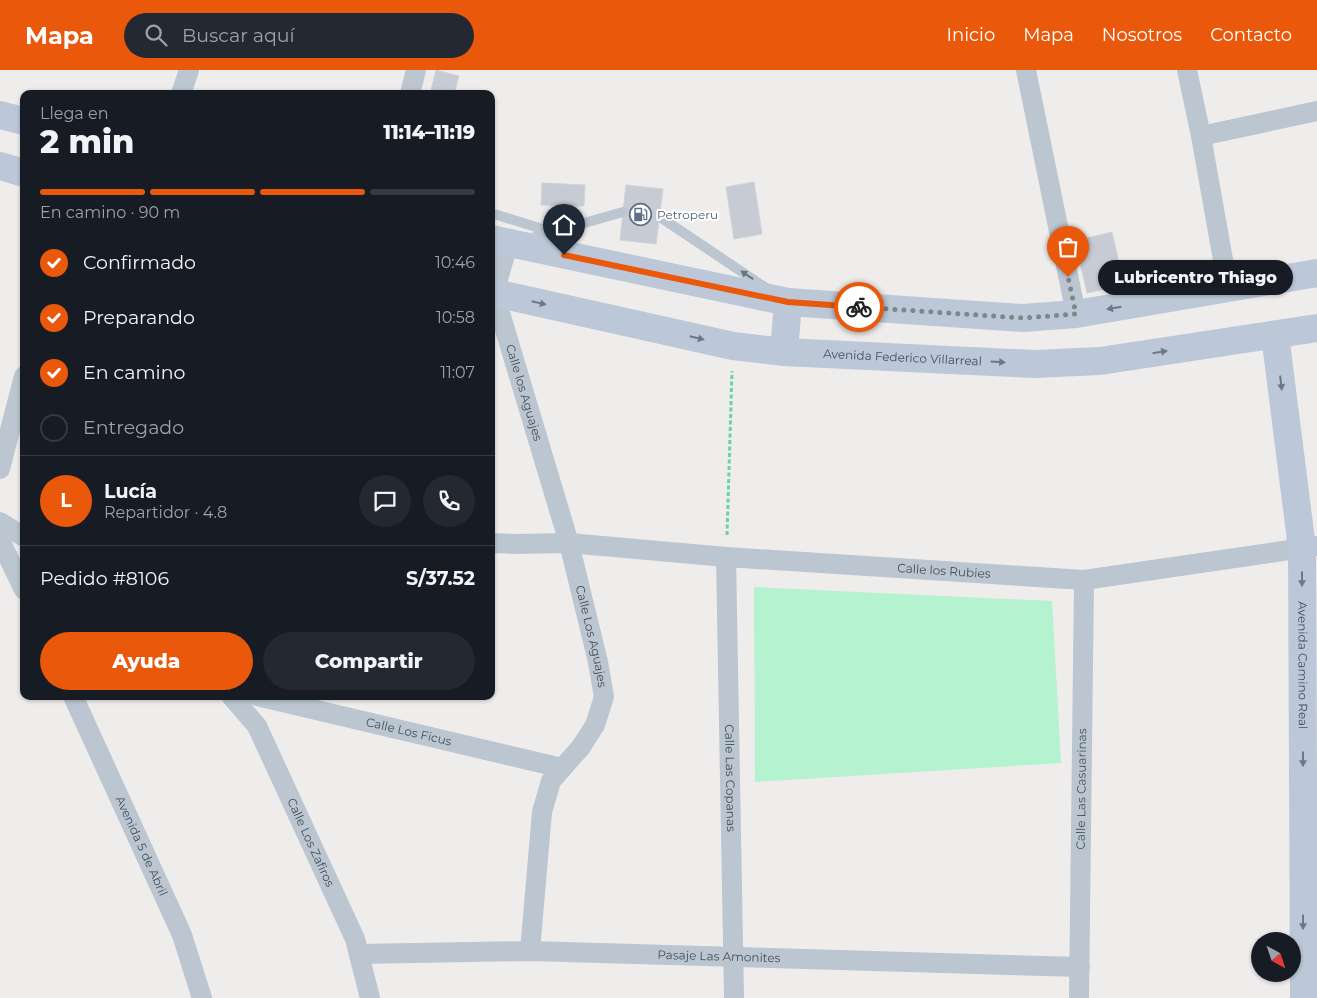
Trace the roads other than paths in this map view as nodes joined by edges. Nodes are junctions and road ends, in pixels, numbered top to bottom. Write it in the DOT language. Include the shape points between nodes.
graph roads {
  1 [pos="189,70"];
  2 [pos="416,70"];
  3 [pos="1026,70"];
  4 [pos="1187,70"];
  5 [pos="182,90"];
  6 [pos="411,90"];
  7 [pos="1317,110"];
  8 [pos="0,114"];
  9 [pos="20,120"];
  10 [pos="1201,136"];
  11 [pos="623,212"];
  12 [pos="495,214"];
  13 [pos="660,217"];
  14 [pos="553,232"];
  15 [pos="500,241"];
  16 [pos="1317,273"];
  17 [pos="495,277"];
  18 [pos="1228,288"];
  19 [pos="495,292"];
  20 [pos="495,299"];
  21 [pos="788,302"];
  22 [pos="1076,314"];
  23 [pos="1317,328"];
  24 [pos="1275,335"];
  25 [pos="784,352"];
  26 [pos="20,407"];
  27 [pos="18,422"];
  28 [pos="0,469"];
  29 [pos="0,522"];
  30 [pos="20,534"];
  31 [pos="0,540"];
  32 [pos="495,543"];
  33 [pos="569,543"];
  34 [pos="1309,547"];
  35 [pos="726,557"];
  36 [pos="1084,580"];
  37 [pos="20,582"];
  38 [pos="75,700"];
  39 [pos="234,700"];
  40 [pos="274,700"];
  41 [pos="562,768"];
  42 [pos="530,951"];
  43 [pos="359,954"];
  44 [pos="734,956"];
  45 [pos="1080,967"];
  46 [pos="202,998"];
  47 [pos="370,998"];
  48 [pos="734,998"];
  49 [pos="1079,998"];
  50 [pos="1304,998"];
  1 -- 5 [label="street"];
  2 -- 6 [label="street"];
  3 -- 22 [label="street"];
  4 -- 10 [label="street"];
  7 -- 10 [label="street"];
  8 -- 9 [label="main road"];
  10 -- 18 [label="street"];
  11 -- 14 [label="lane"];
  12 -- 14 [label="lane"];
  21 -- 13 [label="lane, one-way"];
  14 -- 15 [label="lane"];
  15 -- 17 [label="street"];
  15 -- 21 [label="main road"];
  16 -- 18 [label="main road"];
  18 -- 22 [label="main road, one-way"];
  19 -- 25 [label="main road, Avenida Federico Villarreal, one-way" via="733,346"];
  20 -- 33 [label="street, Calle los Aguajes"];
  21 -- 22 [label="main road" via="1023,318"];
  21 -- 25 [label="main road"];
  23 -- 24 [label="main road, Avenida Federico Villarreal"];
  25 -- 24 [label="main road, Avenida Federico Villarreal, one-way" via="1034,364 1100,361"];
  24 -- 34 [label="main road, Avenida Camino Real, one-way"];
  26 -- 27 [label="street"];
  27 -- 28 [label="street"];
  29 -- 30 [label="street"];
  31 -- 37 [label="street"];
  32 -- 33 [label="street, Calle los Rubies"];
  33 -- 35 [label="street, Calle los Rubies"];
  33 -- 41 [label="street, Calle Los Aguajes" via="604,697 595,725"];
  34 -- 36 [label="street, Calle los Rubies"];
  34 -- 50 [label="main road, Avenida Camino Real, one-way"];
  35 -- 36 [label="street, Calle los Rubies"];
  35 -- 44 [label="street, Calle Las Copanas"];
  36 -- 45 [label="street, Calle Las Casuarinas"];
  38 -- 46 [label="street, Avenida 5 de Abril" via="182,934"];
  39 -- 43 [label="street, Calle Los Zafiros" via="257,726"];
  40 -- 41 [label="street, Calle Los Ficus"];
  41 -- 42 [label="street, Calle Los Aguajes" via="551,781 542,812"];
  42 -- 43 [label="street, Pasaje Las Amonites"];
  42 -- 44 [label="street, Pasaje Las Amonites"];
  43 -- 47 [label="street, Calle Los Zafiros"];
  44 -- 45 [label="street, Pasaje Las Amonites"];
  44 -- 48 [label="street, Calle Las Copanas"];
  45 -- 49 [label="street, Calle Las Casuarinas"];
}
